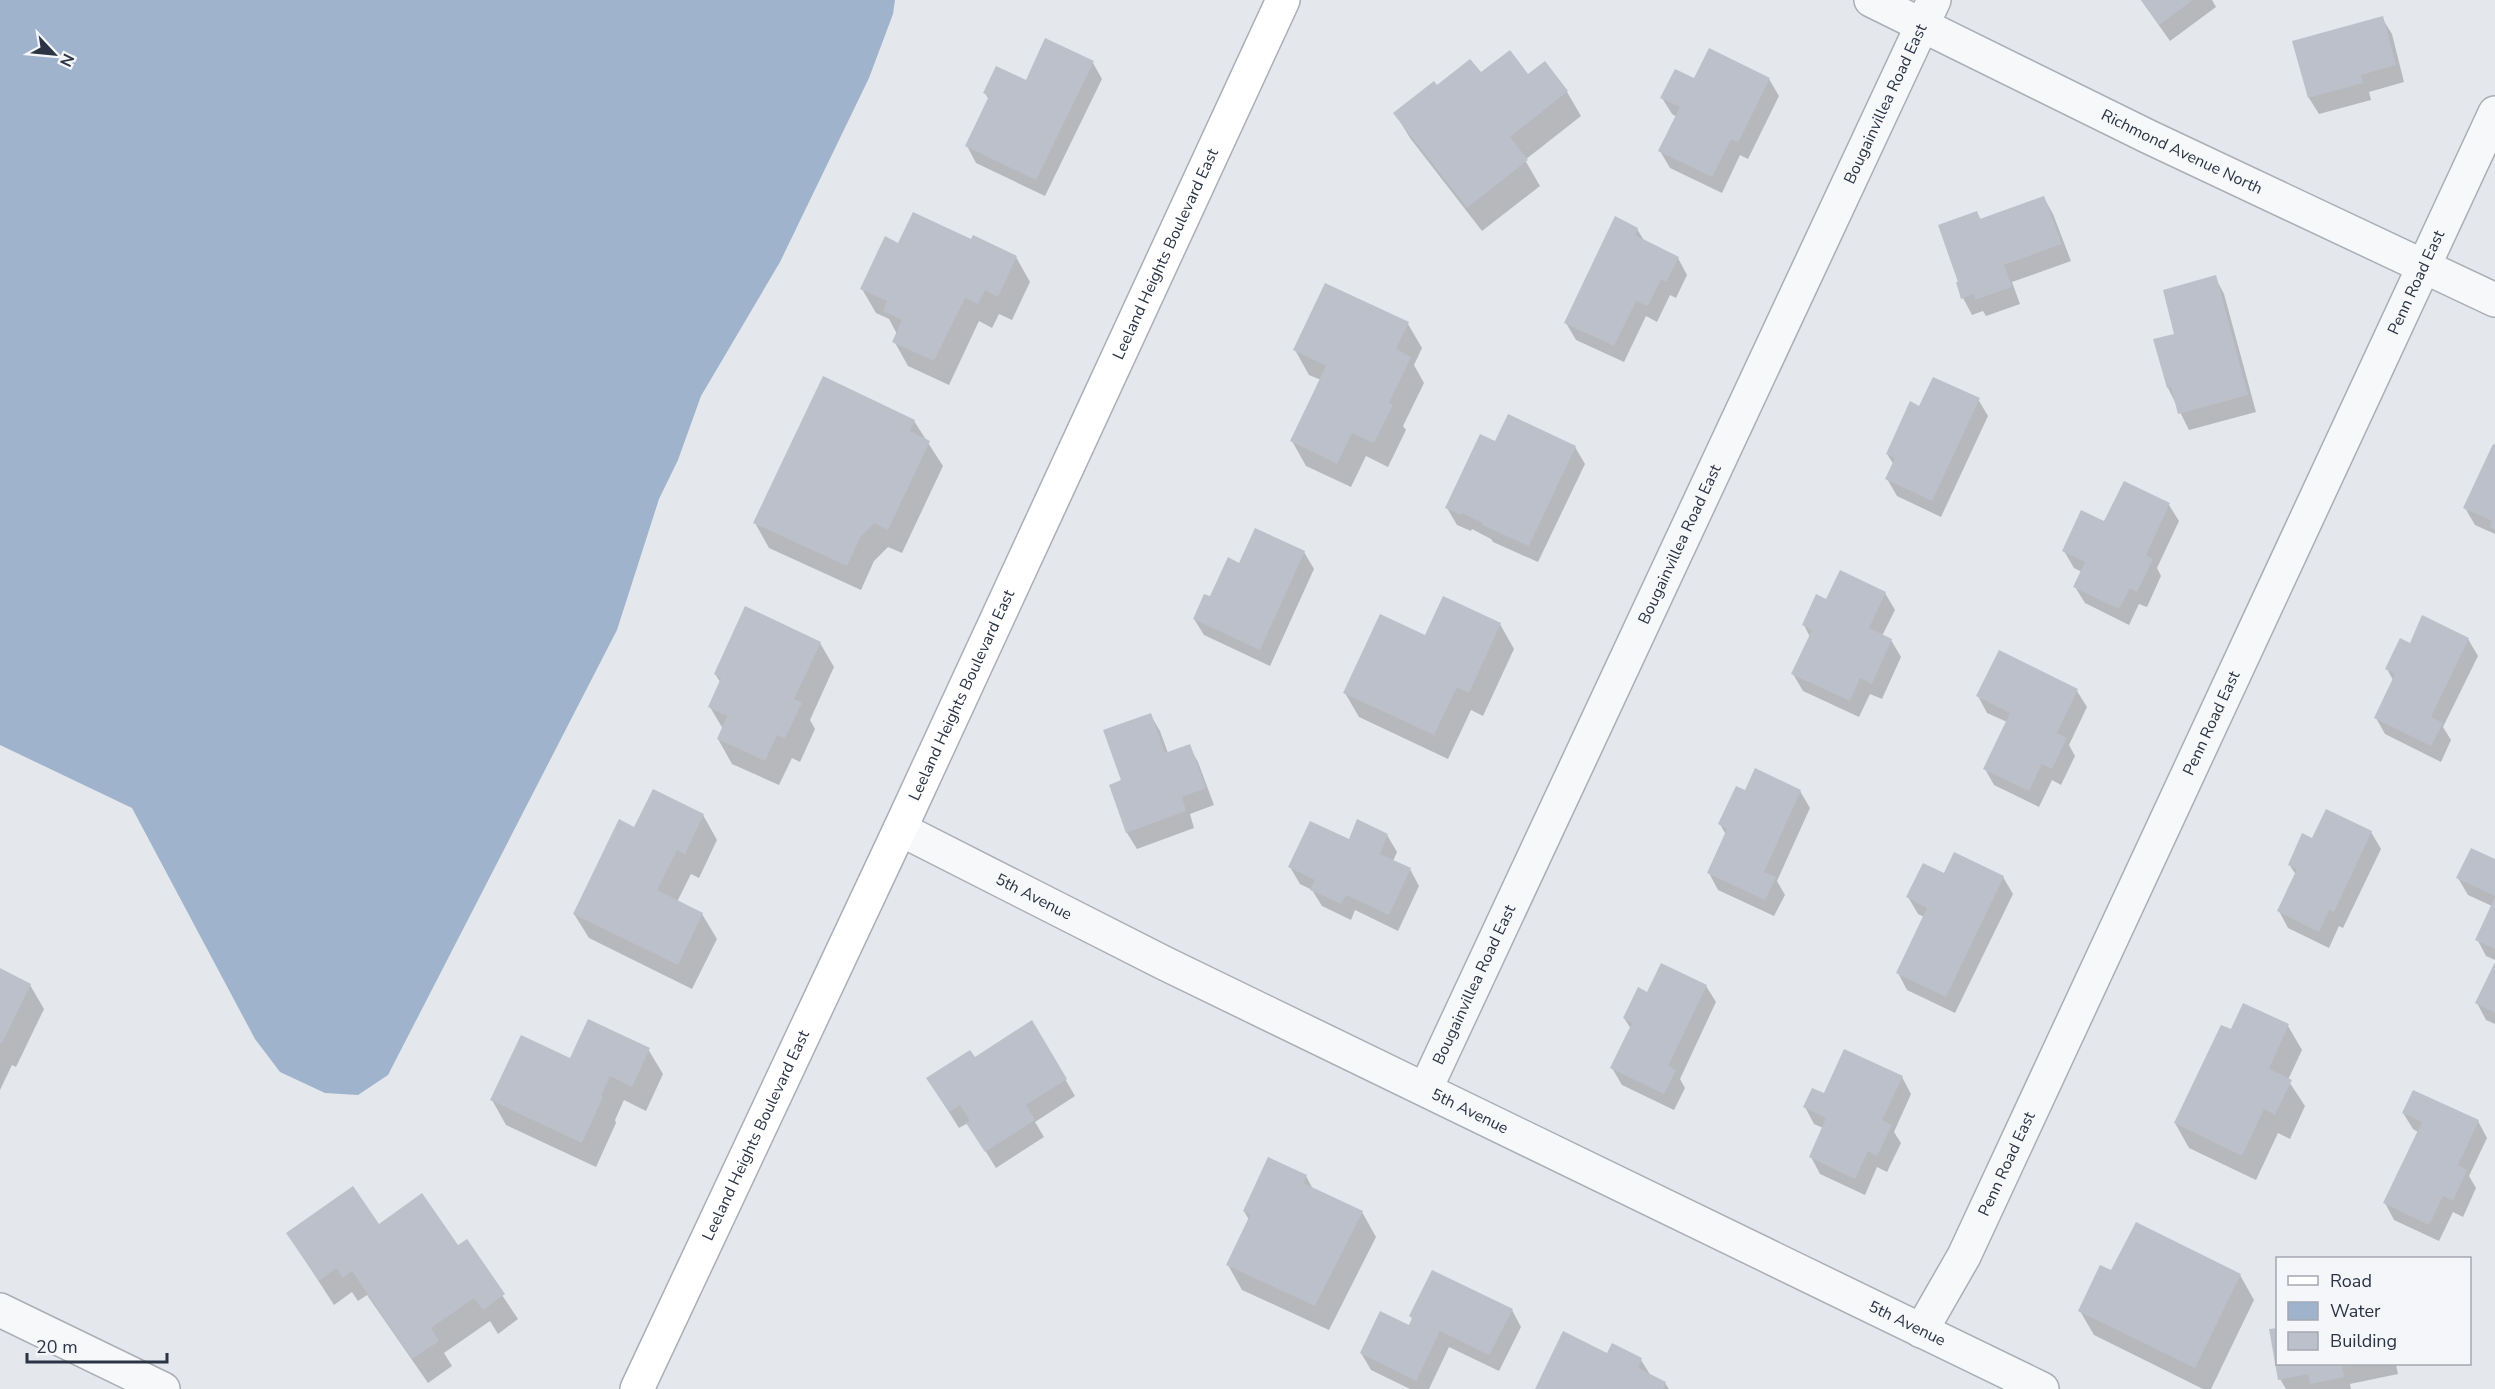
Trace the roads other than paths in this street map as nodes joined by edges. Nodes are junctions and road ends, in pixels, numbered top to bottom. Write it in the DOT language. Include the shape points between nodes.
graph roads {
  1 [pos="1283,0"];
  2 [pos="1871,0"];
  3 [pos="1928,13"];
  4 [pos="2495,113"];
  5 [pos="2423,265"];
  6 [pos="2495,300"];
  7 [pos="900,829"];
  8 [pos="1426,1088"];
  9 [pos="0,1310"];
  10 [pos="1921,1331"];
  11 [pos="163,1389"];
  12 [pos="636,1389"];
  13 [pos="2042,1389"];
  1 -- 7 [label="main road, Leeland Heights Boulevard East"];
  2 -- 3 [label="street, Richmond Avenue North"];
  3 -- 5 [label="street, Richmond Avenue North" via="2149,137"];
  3 -- 8 [label="street, Bougainvillea Road East"];
  4 -- 5 [label="street, Penn Road East"];
  5 -- 6 [label="street, Richmond Avenue North"];
  5 -- 10 [label="street, Penn Road East" via="1969,1246"];
  7 -- 8 [label="street, 5th Avenue" via="1164,963"];
  7 -- 12 [label="main road, Leeland Heights Boulevard East"];
  8 -- 10 [label="street, 5th Avenue"];
  9 -- 11 [label="street"];
  10 -- 13 [label="street, 5th Avenue"];
}
